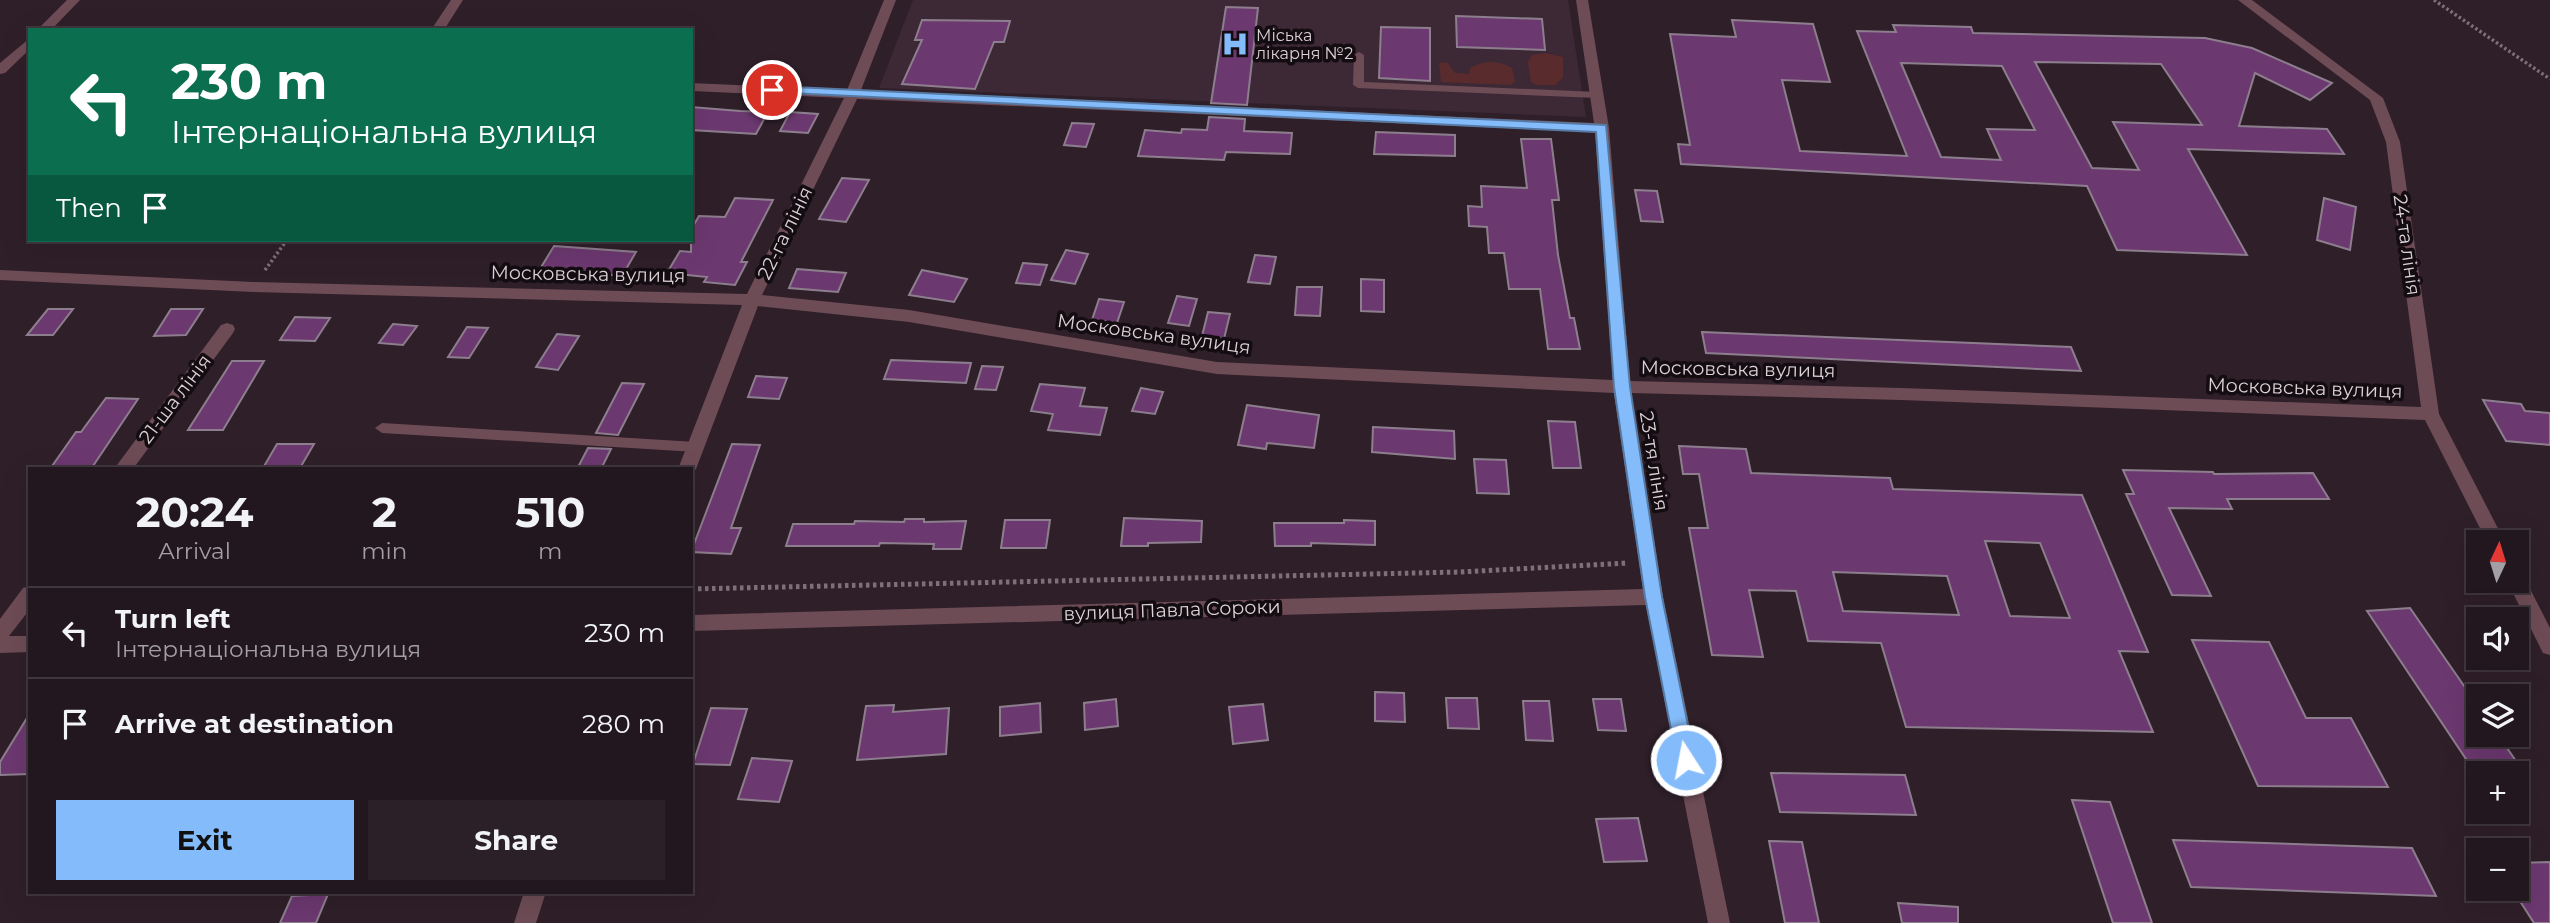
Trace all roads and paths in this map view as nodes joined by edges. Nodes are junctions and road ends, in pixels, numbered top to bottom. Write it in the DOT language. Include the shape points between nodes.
graph roads {
  1 [pos="74,0"];
  2 [pos="457,0"];
  3 [pos="890,0"];
  4 [pos="1582,0"];
  5 [pos="2245,0"];
  6 [pos="2434,0"];
  7 [pos="45,28"];
  8 [pos="438,28"];
  9 [pos="28,44"];
  10 [pos="1360,55"];
  11 [pos="28,61"];
  12 [pos="3,64"];
  13 [pos="2550,79"];
  14 [pos="693,87"];
  15 [pos="853,93"];
  16 [pos="1597,95"];
  17 [pos="1602,128"];
  18 [pos="286,242"];
  19 [pos="276,256"];
  20 [pos="0,275"];
  21 [pos="752,300"];
  22 [pos="227,329"];
  23 [pos="1622,387"];
  24 [pos="2430,414"];
  25 [pos="382,428"];
  26 [pos="696,447"];
  27 [pos="124,467"];
  28 [pos="688,467"];
  29 [pos="2490,530"];
  30 [pos="1649,562"];
  31 [pos="693,589"];
  32 [pos="2522,593"];
  33 [pos="28,597"];
  34 [pos="1654,597"];
  35 [pos="693,622"];
  36 [pos="0,634"];
  37 [pos="28,644"];
  38 [pos="0,645"];
  39 [pos="2550,647"];
  40 [pos="534,894"];
  41 [pos="525,923"];
  42 [pos="1719,923"];
  1 -- 7 [label="street"];
  2 -- 8 [label="street"];
  3 -- 15 [label="street, 22-га лінія"];
  4 -- 16 [label="street, 23-тя лінія"];
  5 -- 24 [label="street, 24-та лінія" via="2376,98 2393,142"];
  6 -- 13 [label="path"];
  9 -- 12 [label="street"];
  10 -- 16 [label="lane" via="1358,85"];
  11 -- 12 [label="street"];
  14 -- 15 [label="street"];
  15 -- 17 [label="street"];
  15 -- 21 [label="street, 22-га лінія"];
  16 -- 17 [label="street, 23-тя лінія"];
  17 -- 23 [label="street, 23-тя лінія"];
  18 -- 19 [label="path"];
  20 -- 21 [label="street, Московська вулиця" via="253,287"];
  21 -- 23 [label="street, Московська вулиця" via="909,316 1217,369"];
  21 -- 26 [label="street, 22-га лінія"];
  22 -- 27 [label="street, 21-ша лінія"];
  23 -- 24 [label="street, Московська вулиця"];
  23 -- 30 [label="street, 23-тя лінія"];
  24 -- 29 [label="street, 24-та лінія"];
  25 -- 26 [label="lane"];
  26 -- 28 [label="street, 22-га лінія"];
  30 -- 31 [label="path" via="1460,572"];
  30 -- 34 [label="street, 23-тя лінія"];
  32 -- 39 [label="street"];
  33 -- 36 [label="street"];
  34 -- 35 [label="street, вулиця Павла Сороки"];
  34 -- 42 [label="street, 23-тя лінія"];
  37 -- 38 [label="street"];
  40 -- 41 [label="street"];
}
